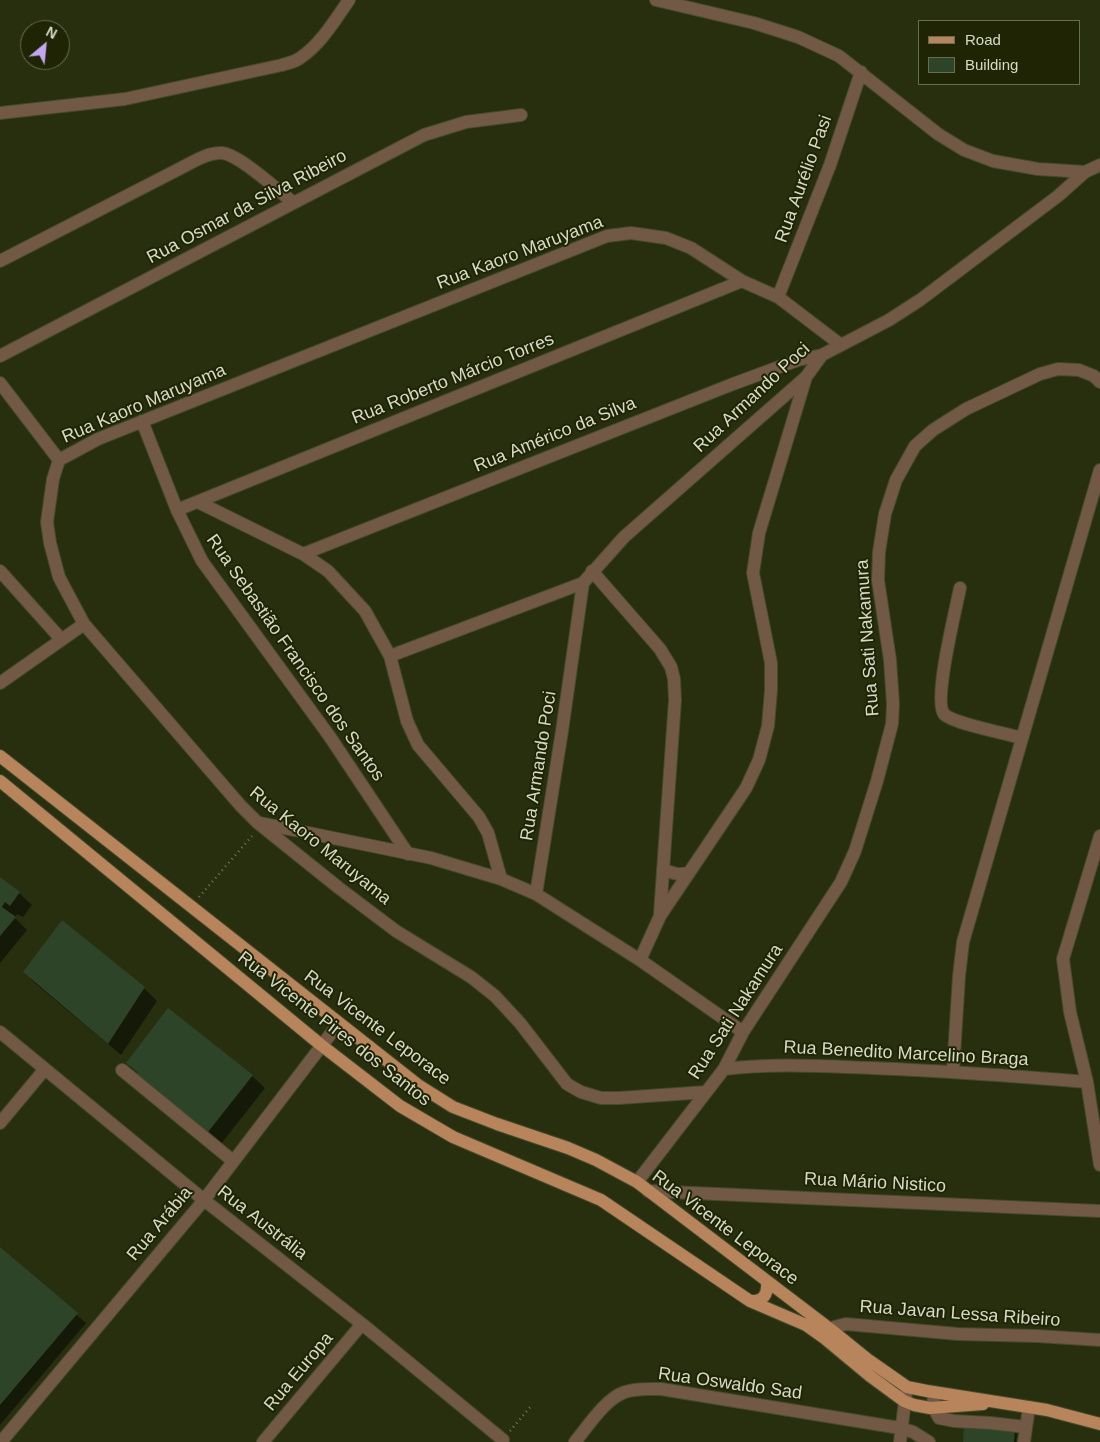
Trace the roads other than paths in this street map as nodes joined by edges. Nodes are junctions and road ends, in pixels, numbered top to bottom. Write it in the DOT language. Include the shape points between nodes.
graph roads {
  1 [pos="349,0"];
  2 [pos="658,0"];
  3 [pos="861,72"];
  4 [pos="0,114"];
  5 [pos="520,115"];
  6 [pos="1100,165"];
  7 [pos="1085,172"];
  8 [pos="293,202"];
  9 [pos="0,261"];
  10 [pos="742,281"];
  11 [pos="778,297"];
  12 [pos="841,345"];
  13 [pos="822,355"];
  14 [pos="0,356"];
  15 [pos="806,377"];
  16 [pos="1100,382"];
  17 [pos="0,383"];
  18 [pos="142,421"];
  19 [pos="59,460"];
  20 [pos="1100,470"];
  21 [pos="198,502"];
  22 [pos="177,510"];
  23 [pos="303,554"];
  24 [pos="0,571"];
  25 [pos="592,571"];
  26 [pos="582,583"];
  27 [pos="960,588"];
  28 [pos="84,624"];
  29 [pos="61,639"];
  30 [pos="390,656"];
  31 [pos="0,682"];
  32 [pos="1022,738"];
  33 [pos="0,756"];
  34 [pos="0,781"];
  35 [pos="260,824"];
  36 [pos="1100,836"];
  37 [pos="408,854"];
  38 [pos="663,869"];
  39 [pos="689,873"];
  40 [pos="501,879"];
  41 [pos="536,894"];
  42 [pos="660,916"];
  43 [pos="640,960"];
  44 [pos="339,1022"];
  45 [pos="0,1032"];
  46 [pos="743,1032"];
  47 [pos="321,1045"];
  48 [pos="45,1069"];
  49 [pos="724,1069"];
  50 [pos="122,1070"];
  51 [pos="953,1071"];
  52 [pos="1087,1082"];
  53 [pos="706,1092"];
  54 [pos="0,1123"];
  55 [pos="233,1161"];
  56 [pos="1100,1165"];
  57 [pos="637,1182"];
  58 [pos="648,1190"];
  59 [pos="204,1200"];
  60 [pos="1100,1211"];
  61 [pos="767,1281"];
  62 [pos="750,1300"];
  63 [pos="362,1324"];
  64 [pos="827,1333"];
  65 [pos="1100,1340"];
  66 [pos="907,1386"];
  67 [pos="934,1392"];
  68 [pos="904,1401"];
  69 [pos="998,1402"];
  70 [pos="933,1407"];
  71 [pos="1029,1407"];
  72 [pos="1100,1424"];
  73 [pos="1026,1427"];
  74 [pos="900,1428"];
  75 [pos="503,1440"];
  76 [pos="1,1442"];
  77 [pos="263,1442"];
  78 [pos="576,1442"];
  79 [pos="900,1442"];
  80 [pos="929,1442"];
  81 [pos="1024,1442"];
  1 -- 4 [label="street" via="310,50 299,59 282,65 125,99"];
  2 -- 3 [label="street" via="798,37 839,56"];
  3 -- 7 [label="street" via="938,134 964,150 993,161"];
  3 -- 11 [label="street, Rua Aurélio Pasi" via="830,166"];
  5 -- 8 [label="street, Rua Osmar da Silva Ribeiro" via="466,122 424,135"];
  6 -- 7 [label="street"];
  7 -- 12 [label="street, Rua Armando Poci" via="920,300"];
  8 -- 9 [label="street" via="233,156 220,153 181,168"];
  8 -- 14 [label="street, Rua Osmar da Silva Ribeiro"];
  10 -- 11 [label="street, Rua Kaoro Maruyama"];
  10 -- 18 [label="street, Rua Kaoro Maruyama" via="691,248 666,238 631,233 607,236"];
  10 -- 21 [label="street, Rua Roberto Márcio Torres"];
  11 -- 12 [label="street, Rua Kaoro Maruyama"];
  12 -- 13 [label="street, Rua Armando Poci"];
  13 -- 15 [label="street, Rua Armando Poci"];
  13 -- 23 [label="street, Rua Américo da Silva" via="798,360 732,384"];
  15 -- 25 [label="street, Rua Armando Poci" via="624,537"];
  15 -- 39 [label="street" via="759,533 754,564 756,591 771,663 768,726 759,760 746,788"];
  16 -- 46 [label="street, Rua Sati Nakamura" via="1079,370 1058,369 1040,374 966,409 932,430 910,454 896,480 885,514 879,552 878,580 893,704 884,756 854,852 841,882"];
  17 -- 19 [label="street"];
  18 -- 19 [label="street, Rua Kaoro Maruyama"];
  18 -- 22 [label="street, Rua Sebastião Francisco dos Santos"];
  19 -- 28 [label="street, Rua Kaoro Maruyama" via="51,486 47,522 50,543 60,577"];
  20 -- 32 [label="street"];
  21 -- 22 [label="street, Rua Roberto Márcio Torres"];
  21 -- 23 [label="street"];
  22 -- 37 [label="street, Rua Sebastião Francisco dos Santos" via="202,561 330,738"];
  23 -- 30 [label="street" via="328,571 365,610"];
  24 -- 29 [label="street"];
  25 -- 26 [label="street, Rua Armando Poci"];
  25 -- 38 [label="street" via="660,649 674,679"];
  26 -- 30 [label="street, Rua Armando Poci"];
  26 -- 41 [label="street, Rua Armando Poci"];
  27 -- 32 [label="street" via="942,682 940,703 944,714 954,720"];
  28 -- 29 [label="street"];
  28 -- 35 [label="street, Rua Kaoro Maruyama" via="223,786"];
  29 -- 31 [label="street"];
  30 -- 40 [label="street" via="407,721 418,745 479,817 488,833"];
  32 -- 51 [label="street" via="962,942"];
  33 -- 44 [label="main road, Rua Vicente Leporace"];
  34 -- 47 [label="main road, Rua Vicente Pires dos Santos"];
  35 -- 37 [label="street"];
  35 -- 53 [label="street, Rua Kaoro Maruyama" via="396,931 471,977 495,996 567,1084 601,1098"];
  36 -- 52 [label="street" via="1063,959 1070,1012"];
  37 -- 40 [label="street"];
  38 -- 39 [label="street" via="672,874"];
  38 -- 42 [label="street"];
  39 -- 42 [label="street"];
  40 -- 41 [label="street"];
  41 -- 43 [label="street"];
  42 -- 43 [label="street"];
  43 -- 46 [label="street"];
  44 -- 47 [label="street, Rua Arábia"];
  44 -- 57 [label="main road, Rua Vicente Leporace" via="418,1085 454,1106 568,1148"];
  45 -- 48 [label="street, Rua Austrália"];
  46 -- 49 [label="street, Rua Sati Nakamura"];
  47 -- 55 [label="street, Rua Arábia"];
  47 -- 62 [label="main road, Rua Vicente Pires dos Santos" via="400,1106 443,1132 601,1200"];
  48 -- 54 [label="street"];
  48 -- 59 [label="street, Rua Austrália"];
  49 -- 51 [label="street, Rua Benedito Marcelino Braga" via="790,1065"];
  49 -- 53 [label="street, Rua Sati Nakamura"];
  50 -- 55 [label="street"];
  51 -- 52 [label="street, Rua Benedito Marcelino Braga"];
  52 -- 56 [label="street"];
  53 -- 57 [label="street, Rua Sati Nakamura"];
  55 -- 59 [label="street, Rua Arábia"];
  57 -- 58 [label="main road, Rua Vicente Leporace"];
  58 -- 60 [label="street, Rua Mário Nistico"];
  58 -- 61 [label="main road, Rua Vicente Leporace"];
  59 -- 63 [label="street, Rua Austrália"];
  59 -- 76 [label="street, Rua Arábia"];
  61 -- 62 [label="main road" via="764,1298"];
  61 -- 64 [label="main road, Rua Vicente Leporace"];
  62 -- 64 [label="main road, Rua Vicente Pires dos Santos"];
  63 -- 75 [label="street, Rua Austrália"];
  63 -- 77 [label="street, Rua Europa"];
  64 -- 65 [label="street, Rua Javan Lessa Ribeiro" via="846,1324 958,1334"];
  64 -- 66 [label="main road, Rua Vicente Leporace"];
  64 -- 68 [label="main road, Rua Vicente Pires dos Santos" via="870,1376"];
  66 -- 67 [label="main road"];
  66 -- 68 [label="street"];
  67 -- 69 [label="main road"];
  67 -- 70 [label="street"];
  68 -- 70 [label="main road"];
  68 -- 74 [label="street"];
  69 -- 70 [label="main road"];
  69 -- 71 [label="main road"];
  70 -- 73 [label="street" via="940,1418"];
  71 -- 72 [label="main road"];
  71 -- 73 [label="street"];
  73 -- 81 [label="street"];
  74 -- 78 [label="street, Rua Oswaldo Sad" via="661,1389 635,1389 623,1392 609,1403"];
  74 -- 79 [label="street"];
  74 -- 80 [label="street, Rua Oswaldo Sad"];
}
